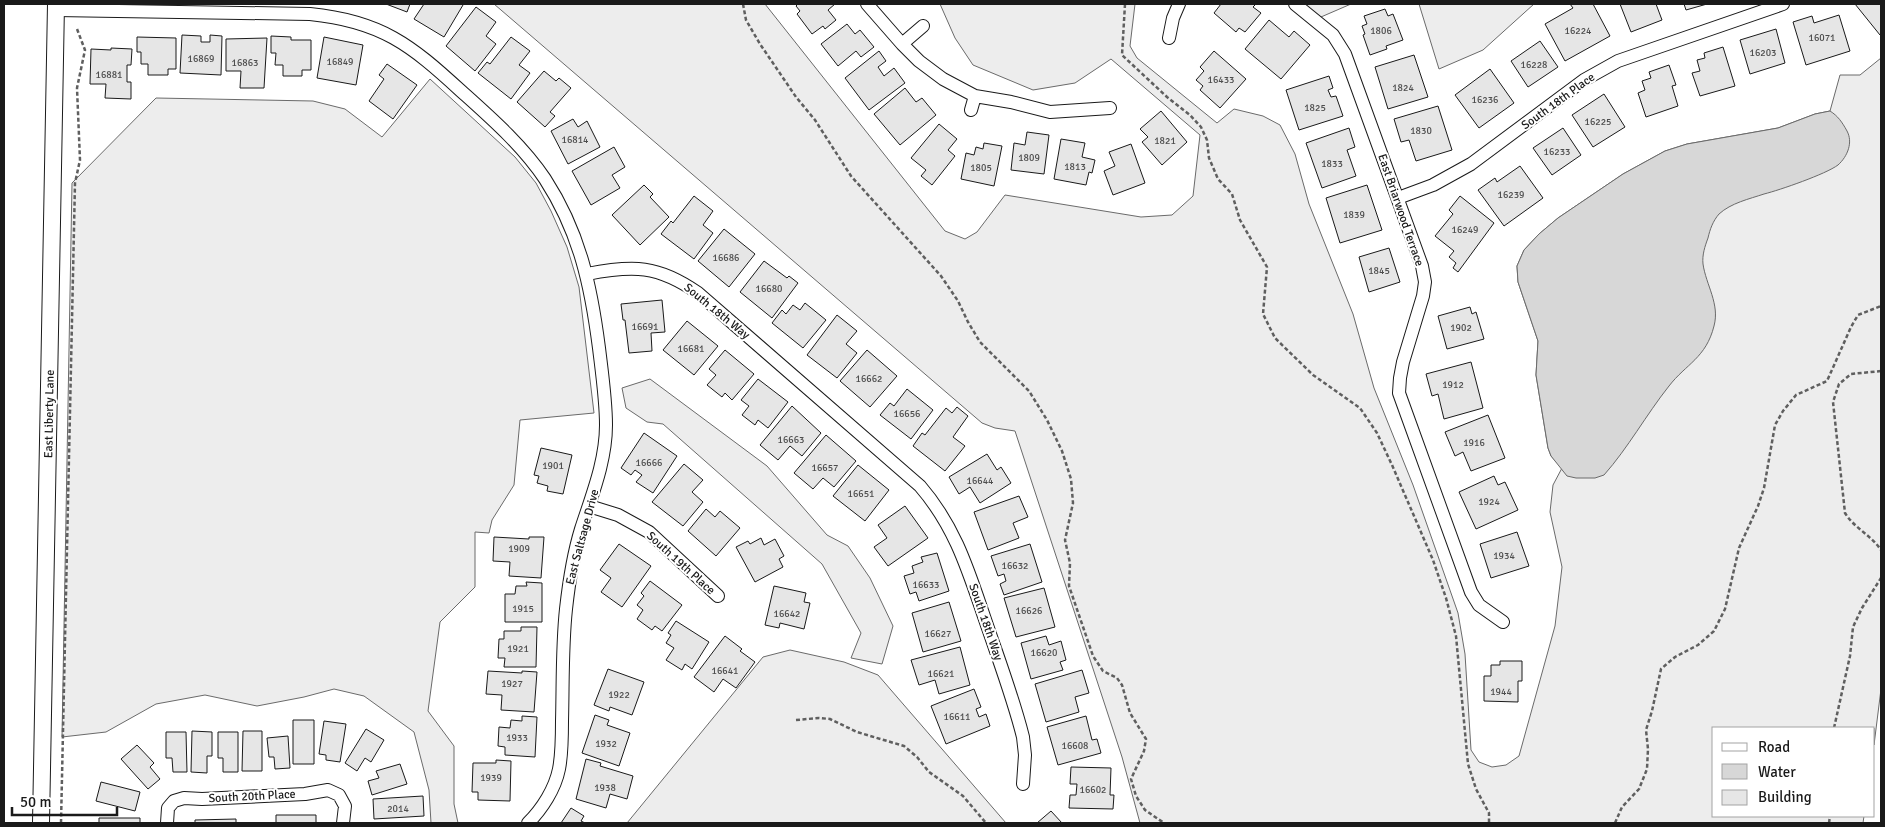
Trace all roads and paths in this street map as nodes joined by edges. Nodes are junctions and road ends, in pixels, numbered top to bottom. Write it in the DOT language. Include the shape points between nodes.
graph roads {
  1 [pos="743,4"];
  2 [pos="867,4"];
  3 [pos="1125,4"];
  4 [pos="1179,4"];
  5 [pos="1295,4"];
  6 [pos="1783,4"];
  7 [pos="56,7"];
  8 [pos="922,26"];
  9 [pos="77,29"];
  10 [pos="1170,38"];
  11 [pos="902,44"];
  12 [pos="975,96"];
  13 [pos="1110,108"];
  14 [pos="971,110"];
  15 [pos="1398,198"];
  16 [pos="587,274"];
  17 [pos="1881,306"];
  18 [pos="1881,371"];
  19 [pos="590,506"];
  20 [pos="1881,550"];
  21 [pos="1881,578"];
  22 [pos="718,596"];
  23 [pos="1503,622"];
  24 [pos="796,720"];
  25 [pos="1834,727"];
  26 [pos="1023,784"];
  27 [pos="41,823"];
  28 [pos="61,823"];
  29 [pos="167,823"];
  30 [pos="343,823"];
  31 [pos="528,823"];
  32 [pos="986,823"];
  33 [pos="1164,823"];
  34 [pos="1488,823"];
  35 [pos="1615,823"];
  1 -- 33 [label="path" via="746,20 760,44 851,176 941,276 980,342 1029,390 1047,420 1071,479 1073,504 1064,540 1070,563 1069,586 1093,656 1103,671 1117,678 1122,685 1130,713 1146,739 1131,779 1136,796 1145,810"];
  2 -- 11 [label="street"];
  3 -- 34 [label="path" via="1122,55 1201,127 1218,179 1232,194 1240,220 1267,267 1263,314 1275,338 1313,375 1360,408 1377,433 1407,497 1434,560 1456,636 1468,764 1489,813"];
  4 -- 10 [label="street"];
  5 -- 15 [label="street, East Briarwood Terrace" via="1333,35 1345,54"];
  6 -- 15 [label="street, South 18th Place" via="1602,69 1471,164 1433,185"];
  7 -- 16 [label="street" via="310,14 346,18 384,32 402,42 455,86 510,135 529,157 559,204 581,251"];
  7 -- 27 [label="street, East Liberty Lane"];
  8 -- 11 [label="street"];
  9 -- 28 [label="path" via="85,50 78,88 80,160 75,183"];
  11 -- 12 [label="street" via="943,79"];
  12 -- 13 [label="street" via="1050,112"];
  12 -- 14 [label="street"];
  15 -- 23 [label="street, East Briarwood Terrace" via="1425,282 1403,362 1400,393 1471,592 1478,604"];
  16 -- 19 [label="street, East Saltsage Drive" via="594,309 606,426 603,456"];
  16 -- 26 [label="street, South 18th Way" via="618,268 642,268 684,283 920,486 951,529 970,574 1023,737"];
  17 -- 35 [label="path" via="1858,315 1827,381 1796,395 1775,425 1764,488 1739,548 1725,609 1714,631 1661,669 1646,730 1647,769 1639,789 1622,807"];
  18 -- 20 [label="path" via="1851,374 1839,384 1833,402 1845,513 1850,522"];
  19 -- 22 [label="street, South 19th Place" via="618,515 649,532"];
  19 -- 31 [label="street, East Saltsage Drive" via="569,577 559,770 539,812"];
  21 -- 25 [label="path" via="1853,627"];
  24 -- 32 [label="path" via="830,719 857,732 904,746 929,772 963,796"];
  29 -- 30 [label="street, South 20th Place" via="168,808 174,801 184,798 305,794 328,790 339,795 345,806"];
}
